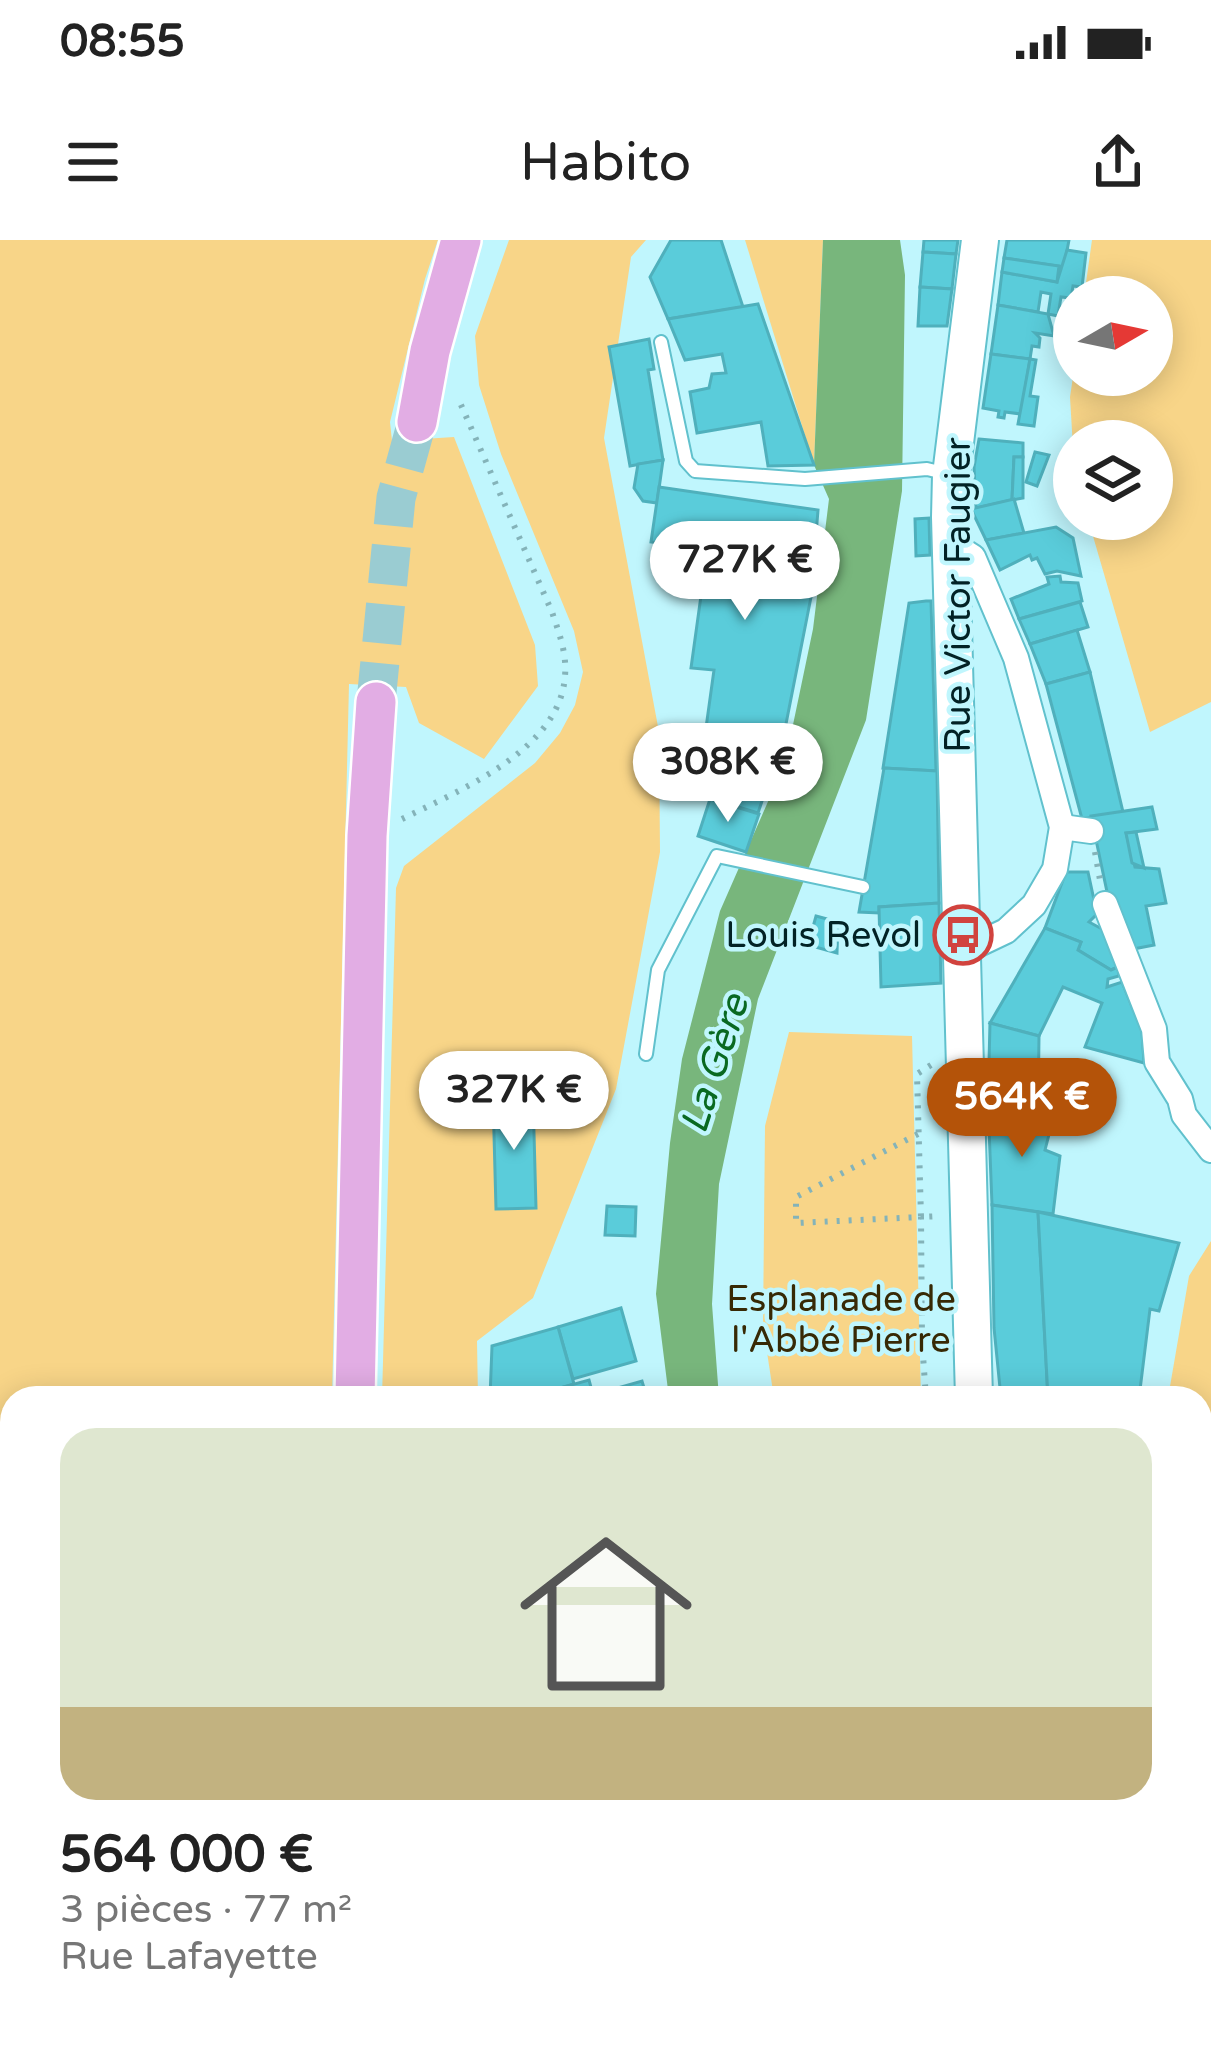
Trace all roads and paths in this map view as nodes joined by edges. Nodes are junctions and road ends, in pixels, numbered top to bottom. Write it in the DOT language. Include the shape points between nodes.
graph roads {
  1 [pos="460,240"];
  2 [pos="980,240"];
  3 [pos="661,342"];
  4 [pos="458,391"];
  5 [pos="417,422"];
  6 [pos="939,472"];
  7 [pos="951,544"];
  8 [pos="376,702"];
  9 [pos="1062,827"];
  10 [pos="1091,831"];
  11 [pos="367,836"];
  12 [pos="863,887"];
  13 [pos="1105,904"];
  14 [pos="964,951"];
  15 [pos="965,1044"];
  16 [pos="646,1054"];
  17 [pos="919,1134"];
  18 [pos="1211,1150"];
  19 [pos="921,1217"];
  20 [pos="967,1225"];
  21 [pos="355,1386"];
  22 [pos="926,1386"];
  23 [pos="974,1386"];
  1 -- 5 [label="main road"];
  2 -- 6 [label="main road, Rue Victor Faugier"];
  3 -- 6 [label="lane" via="686,461 695,471 816,478"];
  4 -- 11 [label="path" via="552,612 566,677 553,714 513,759"];
  6 -- 7 [label="main road, Rue Victor Faugier"];
  7 -- 9 [label="street" via="973,557 1002,623"];
  7 -- 14 [label="main road, Rue Victor Faugier" via="950,889"];
  8 -- 11 [label="main road"];
  9 -- 10 [label="street"];
  9 -- 14 [label="street" via="1055,868 1034,905 1006,931"];
  10 -- 13 [label="path"];
  11 -- 21 [label="main road"];
  12 -- 16 [label="lane" via="716,856 658,970"];
  13 -- 18 [label="street" via="1154,1029 1156,1062"];
  14 -- 15 [label="main road, Rue Victor Faugier"];
  15 -- 17 [label="path" via="916,1074"];
  15 -- 20 [label="main road, Rue Victor Faugier"];
  17 -- 19 [label="path"];
  17 -- 19 [label="path" via="796,1197 796,1223"];
  19 -- 20 [label="path"];
  19 -- 22 [label="path"];
  20 -- 23 [label="main road, Rue Victor Faugier"];
}
